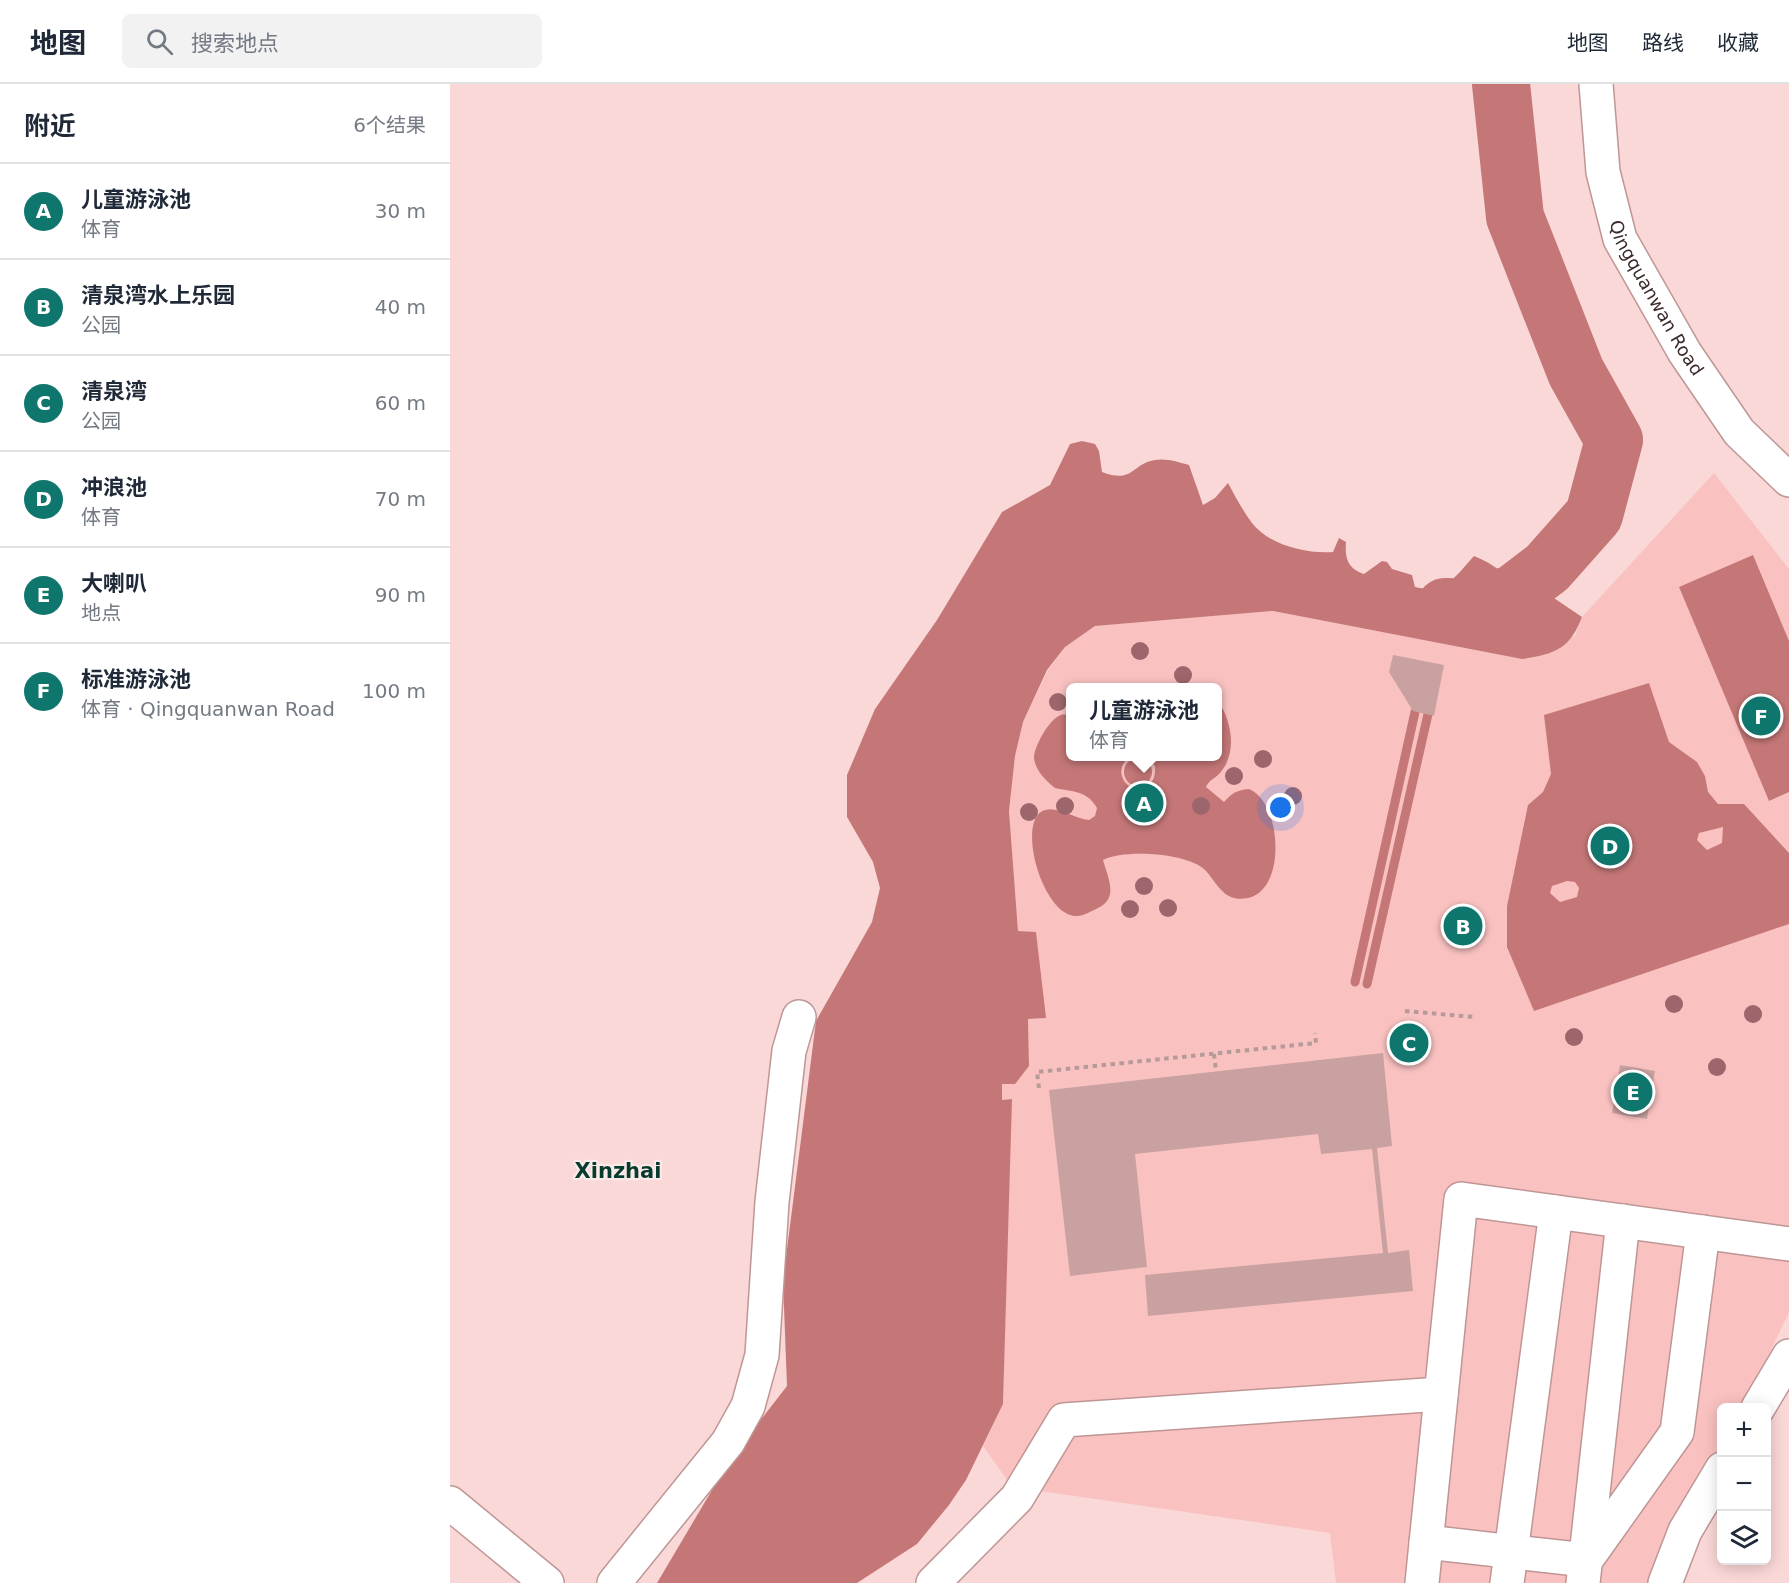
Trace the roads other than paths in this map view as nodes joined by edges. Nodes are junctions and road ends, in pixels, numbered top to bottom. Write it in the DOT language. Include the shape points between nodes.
graph roads {
  1 [pos="1596,84"];
  2 [pos="1789,480"];
  3 [pos="799,1017"];
  4 [pos="1556,1212"];
  5 [pos="1623,1221"];
  6 [pos="1703,1232"];
  7 [pos="1789,1244"];
  8 [pos="1789,1356"];
  9 [pos="1441,1394"];
  10 [pos="1760,1403"];
  11 [pos="1717,1477"];
  12 [pos="450,1503"];
  13 [pos="1426,1542"];
  14 [pos="1509,1567"];
  15 [pos="1585,1571"];
  16 [pos="547,1583"];
  17 [pos="614,1583"];
  18 [pos="933,1583"];
  19 [pos="1422,1583"];
  20 [pos="1665,1583"];
  1 -- 2 [label="street, Qingquanwan Road" via="1603,172 1620,239 1685,352 1739,432"];
  3 -- 17 [label="street" via="789,1051 772,1202 762,1355 748,1406 728,1442"];
  4 -- 5 [label="street"];
  4 -- 9 [label="street" via="1461,1199"];
  4 -- 14 [label="street"];
  5 -- 6 [label="street"];
  5 -- 15 [label="street"];
  6 -- 7 [label="street"];
  6 -- 15 [label="street" via="1677,1432"];
  8 -- 10 [label="street"];
  9 -- 13 [label="street"];
  9 -- 18 [label="street" via="1064,1420 1017,1498"];
  11 -- 20 [label="street" via="1685,1531"];
  12 -- 16 [label="street"];
  13 -- 14 [label="street"];
  13 -- 19 [label="street"];
  14 -- 15 [label="street"];
}
